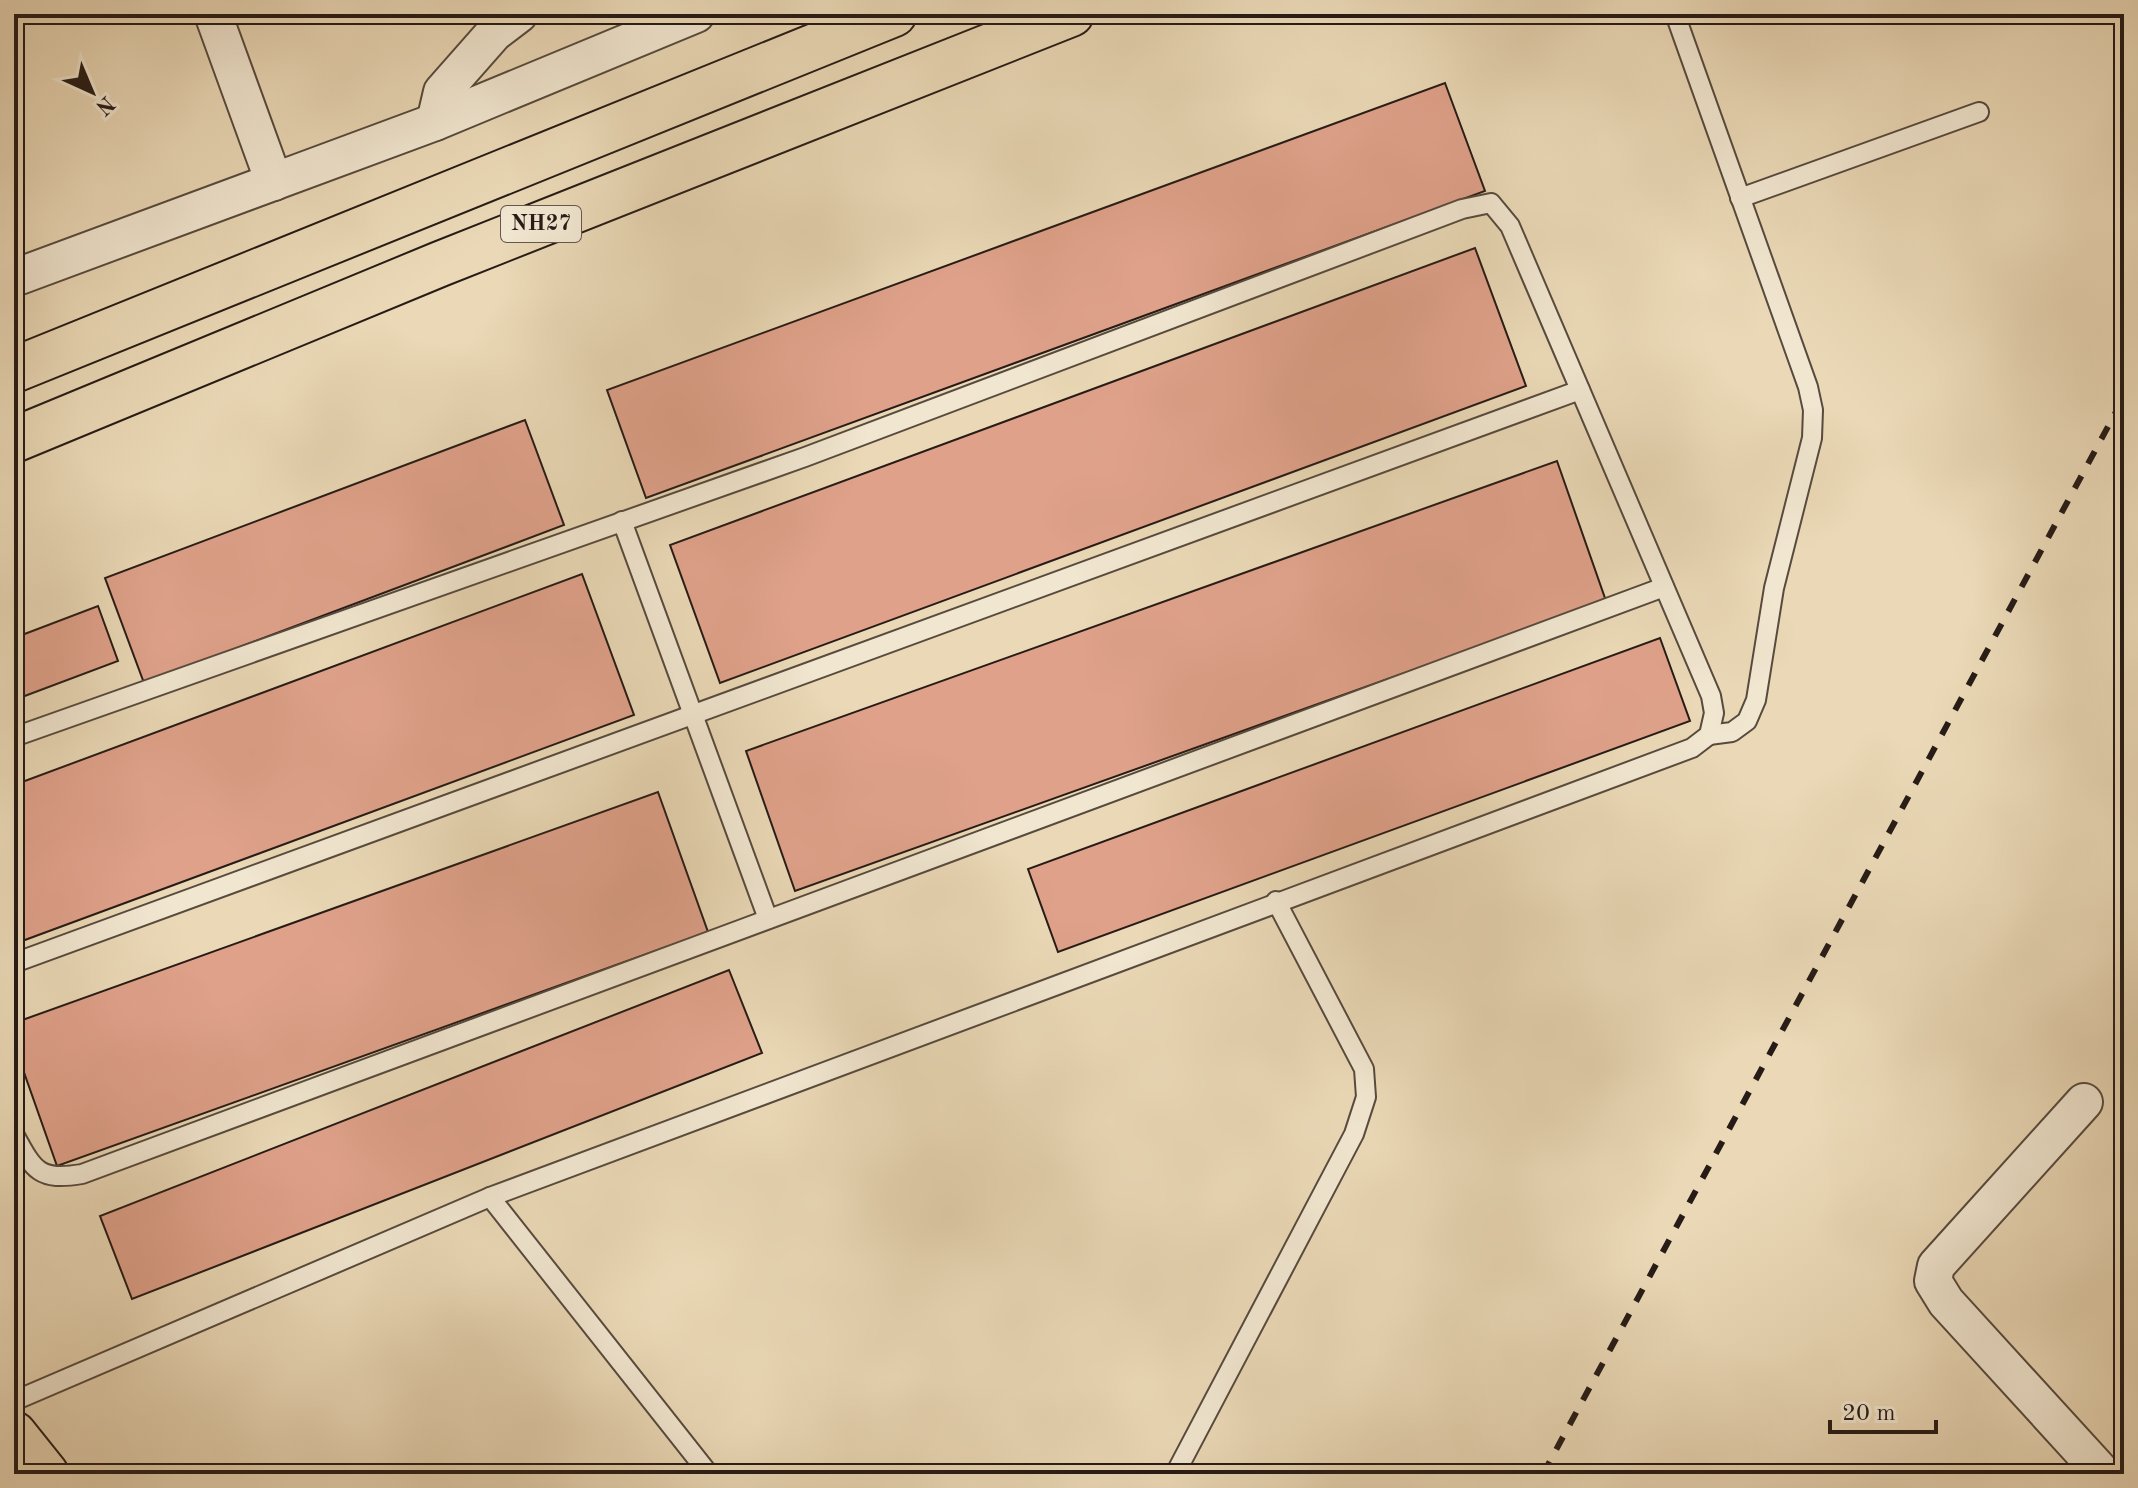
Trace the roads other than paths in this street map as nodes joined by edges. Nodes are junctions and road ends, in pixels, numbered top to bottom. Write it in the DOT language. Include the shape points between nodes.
graph roads {
  1 [pos="213,14"];
  2 [pos="519,14"];
  3 [pos="696,14"];
  4 [pos="894,14"];
  5 [pos="1071,14"];
  6 [pos="1675,14"];
  7 [pos="1979,112"];
  8 [pos="435,122"];
  9 [pos="274,182"];
  10 [pos="1740,198"];
  11 [pos="14,278"];
  12 [pos="14,370"];
  13 [pos="1580,390"];
  14 [pos="14,440"];
  15 [pos="622,521"];
  16 [pos="1664,587"];
  17 [pos="693,716"];
  18 [pos="1709,735"];
  19 [pos="14,737"];
  20 [pos="1276,901"];
  21 [pos="768,919"];
  22 [pos="14,963"];
  23 [pos="2084,1102"];
  24 [pos="14,1134"];
  25 [pos="490,1197"];
  26 [pos="14,1401"];
  27 [pos="14,1434"];
  28 [pos="2093,1471"];
  29 [pos="46,1474"];
  30 [pos="709,1474"];
  31 [pos="1175,1474"];
  1 -- 9 [label="street"];
  2 -- 8 [label="street" via="494,33 442,92"];
  3 -- 8 [label="street"];
  4 -- 12 [label="main road, NH27"];
  5 -- 14 [label="main road, NH27"];
  6 -- 10 [label="lane"];
  7 -- 10 [label="lane"];
  8 -- 9 [label="street"];
  9 -- 11 [label="street"];
  10 -- 18 [label="lane" via="1808,387 1812,438 1774,588 1756,700 1747,721 1732,732"];
  13 -- 15 [label="lane" via="1510,226 1491,203 1462,209"];
  13 -- 16 [label="lane"];
  13 -- 17 [label="lane"];
  15 -- 17 [label="lane"];
  15 -- 19 [label="lane"];
  16 -- 18 [label="lane" via="1711,696"];
  16 -- 21 [label="lane"];
  17 -- 21 [label="lane"];
  17 -- 22 [label="lane"];
  18 -- 20 [label="lane" via="1692,748"];
  20 -- 25 [label="lane"];
  20 -- 31 [label="lane" via="1364,1069 1366,1097 1354,1134"];
  21 -- 24 [label="lane" via="82,1174 54,1178 31,1167"];
  23 -- 28 [label="street" via="1936,1266 1933,1281"];
  25 -- 26 [label="lane"];
  25 -- 30 [label="lane"];
  27 -- 29 [label="main road"];
}
